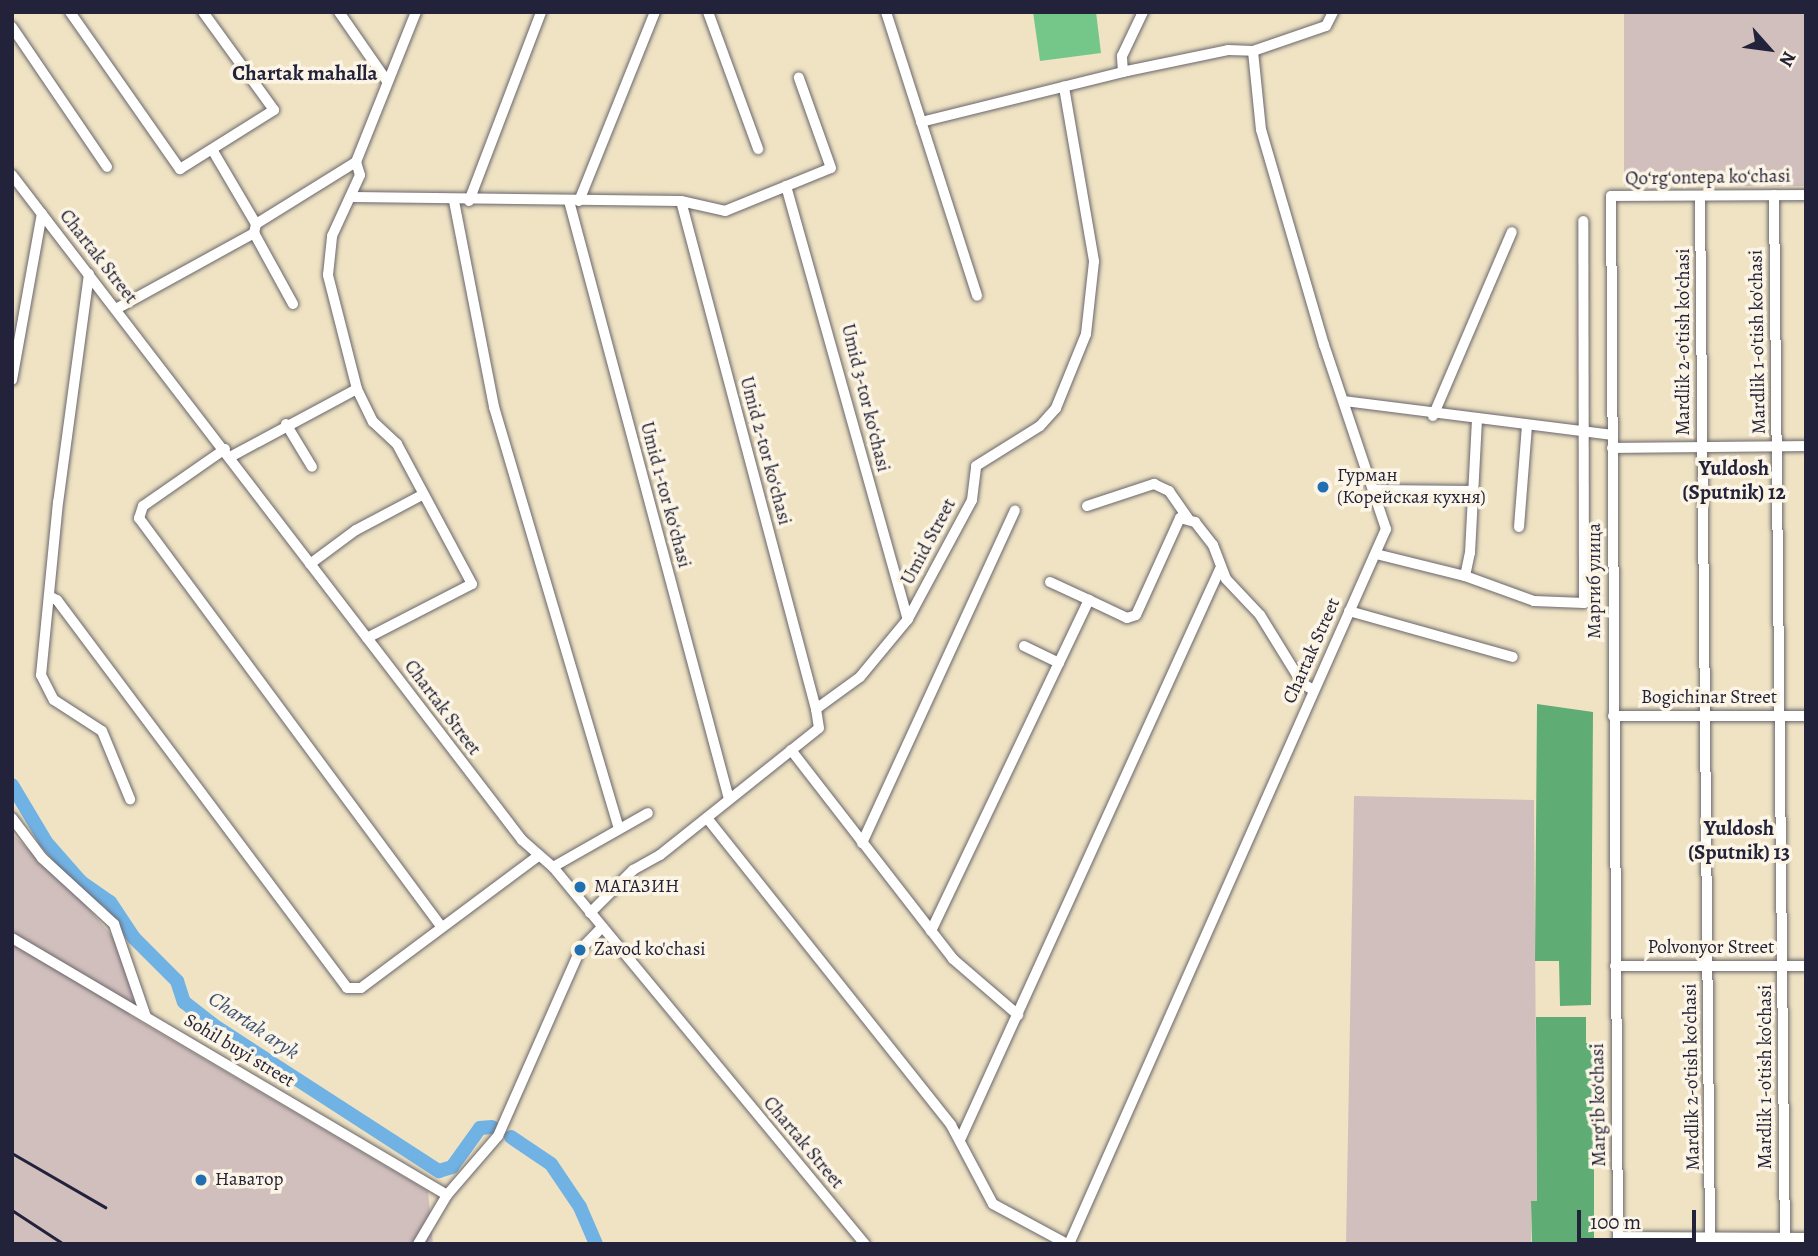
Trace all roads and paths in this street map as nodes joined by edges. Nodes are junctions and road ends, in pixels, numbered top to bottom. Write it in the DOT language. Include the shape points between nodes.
graph roads {
  1 [pos="70,12"];
  2 [pos="203,12"];
  3 [pos="339,12"];
  4 [pos="416,12"];
  5 [pos="541,12"];
  6 [pos="655,12"];
  7 [pos="708,12"];
  8 [pos="886,12"];
  9 [pos="1143,12"];
  10 [pos="1333,12"];
  11 [pos="12,27"];
  12 [pos="1253,51"];
  13 [pos="1124,72"];
  14 [pos="799,78"];
  15 [pos="387,81"];
  16 [pos="1064,87"];
  17 [pos="921,122"];
  18 [pos="758,149"];
  19 [pos="213,151"];
  20 [pos="356,162"];
  21 [pos="107,167"];
  22 [pos="12,175"];
  23 [pos="786,186"];
  24 [pos="1774,195"];
  25 [pos="1806,195"];
  26 [pos="1611,196"];
  27 [pos="352,197"];
  28 [pos="1700,197"];
  29 [pos="454,201"];
  30 [pos="469,201"];
  31 [pos="574,201"];
  32 [pos="681,201"];
  33 [pos="42,214"];
  34 [pos="1583,220"];
  35 [pos="255,229"];
  36 [pos="1513,232"];
  37 [pos="89,274"];
  38 [pos="977,296"];
  39 [pos="293,304"];
  40 [pos="116,309"];
  41 [pos="18,314"];
  42 [pos="12,380"];
  43 [pos="357,390"];
  44 [pos="1344,401"];
  45 [pos="1433,416"];
  46 [pos="1477,418"];
  47 [pos="286,424"];
  48 [pos="1527,425"];
  49 [pos="1582,432"];
  50 [pos="1612,435"];
  51 [pos="1806,446"];
  52 [pos="1776,447"];
  53 [pos="1612,448"];
  54 [pos="1702,448"];
  55 [pos="228,453"];
  56 [pos="312,467"];
  57 [pos="1375,490"];
  58 [pos="1473,491"];
  59 [pos="422,495"];
  60 [pos="1087,506"];
  61 [pos="1015,510"];
  62 [pos="1188,518"];
  63 [pos="1519,527"];
  64 [pos="1376,554"];
  65 [pos="310,564"];
  66 [pos="1220,569"];
  67 [pos="1465,576"];
  68 [pos="1050,582"];
  69 [pos="49,596"];
  70 [pos="1089,600"];
  71 [pos="1349,611"];
  72 [pos="908,620"];
  73 [pos="367,638"];
  74 [pos="1024,646"];
  75 [pos="1513,657"];
  76 [pos="1059,663"];
  77 [pos="1313,690"];
  78 [pos="816,709"];
  79 [pos="1613,716"];
  80 [pos="1702,716"];
  81 [pos="1779,716"];
  82 [pos="1806,716"];
  83 [pos="791,750"];
  84 [pos="130,799"];
  85 [pos="729,799"];
  86 [pos="648,813"];
  87 [pos="12,818"];
  88 [pos="707,818"];
  89 [pos="619,828"];
  90 [pos="862,843"];
  91 [pos="537,856"];
  92 [pos="553,867"];
  93 [pos="590,913"];
  94 [pos="440,925"];
  95 [pos="602,928"];
  96 [pos="931,931"];
  97 [pos="12,938"];
  98 [pos="1615,966"];
  99 [pos="1782,966"];
  100 [pos="1806,966"];
  101 [pos="1708,967"];
  102 [pos="1018,1015"];
  103 [pos="146,1017"];
  104 [pos="960,1140"];
  105 [pos="447,1195"];
  106 [pos="1806,1238"];
  107 [pos="1618,1240"];
  108 [pos="1710,1240"];
  109 [pos="1785,1240"];
  110 [pos="418,1244"];
  111 [pos="865,1244"];
  112 [pos="1068,1244"];
  1 -- 19 [label="street" via="180,169"];
  2 -- 19 [label="street" via="274,110"];
  3 -- 15 [label="street"];
  4 -- 15 [label="street"];
  5 -- 30 [label="street"];
  6 -- 31 [label="street"];
  7 -- 18 [label="street"];
  8 -- 17 [label="street"];
  9 -- 13 [label="street" via="1122,56"];
  10 -- 12 [label="street" via="1326,26"];
  11 -- 21 [label="street"];
  12 -- 13 [label="street" via="1228,50"];
  12 -- 44 [label="street, Chartak Street" via="1261,131"];
  13 -- 16 [label="street"];
  14 -- 23 [label="street" via="831,168"];
  15 -- 20 [label="street"];
  16 -- 17 [label="street"];
  16 -- 72 [label="street, Umid Street" via="1094,261 1086,334 1050,419 976,466 972,500"];
  17 -- 38 [label="street"];
  19 -- 35 [label="street"];
  20 -- 27 [label="street" via="360,175"];
  20 -- 35 [label="street"];
  22 -- 33 [label="street, Chartak Street"];
  23 -- 32 [label="street" via="725,211"];
  23 -- 72 [label="street, Umid 3-tor koʻchasi"];
  24 -- 25 [label="street, Qoʻrgʻontepa koʻchasi"];
  24 -- 28 [label="street, Qoʻrgʻontepa koʻchasi"];
  24 -- 52 [label="street, Mardlik 1-o'tish ko'chasi"];
  26 -- 28 [label="street, Qoʻrgʻontepa koʻchasi"];
  26 -- 50 [label="street, Маргиб улица"];
  27 -- 29 [label="street"];
  27 -- 43 [label="street" via="346,200 332,236 327,275"];
  28 -- 54 [label="street, Mardlik 2-o'tish ko'chasi"];
  29 -- 30 [label="street"];
  29 -- 89 [label="street" via="494,407"];
  30 -- 31 [label="street"];
  31 -- 32 [label="street"];
  31 -- 85 [label="street, Umid 1-tor koʻchasi"];
  32 -- 78 [label="street, Umid 2-tor koʻchasi"];
  33 -- 37 [label="street, Chartak Street"];
  33 -- 41 [label="street"];
  34 -- 49 [label="street"];
  35 -- 39 [label="street"];
  35 -- 40 [label="street"];
  36 -- 45 [label="street"];
  37 -- 40 [label="street, Chartak Street"];
  37 -- 69 [label="street"];
  40 -- 55 [label="street, Chartak Street"];
  41 -- 42 [label="street"];
  43 -- 47 [label="street"];
  43 -- 59 [label="street" via="373,422 397,444"];
  44 -- 45 [label="street"];
  44 -- 57 [label="street, Chartak Street"];
  45 -- 46 [label="street"];
  46 -- 48 [label="street"];
  46 -- 58 [label="street"];
  47 -- 55 [label="street"];
  47 -- 56 [label="street"];
  48 -- 49 [label="street"];
  48 -- 63 [label="street"];
  49 -- 50 [label="street"];
  49 -- 67 [label="street" via="1584,603 1534,601"];
  50 -- 53 [label="street, Маргиб улица"];
  51 -- 52 [label="street"];
  52 -- 54 [label="street"];
  52 -- 81 [label="street, Mardlik 1-o'tish ko'chasi"];
  53 -- 54 [label="street"];
  53 -- 79 [label="street, Маргиб улица"];
  54 -- 80 [label="street, Mardlik 2-o'tish ko'chasi"];
  55 -- 65 [label="street, Chartak Street"];
  55 -- 94 [label="street" via="144,506 139,518"];
  57 -- 58 [label="street"];
  57 -- 64 [label="street, Chartak Street" via="1386,524"];
  58 -- 67 [label="street"];
  59 -- 65 [label="street" via="356,530"];
  59 -- 73 [label="street" via="472,584"];
  60 -- 62 [label="street" via="1154,484 1169,491"];
  61 -- 90 [label="street"];
  62 -- 66 [label="street" via="1218,552"];
  62 -- 70 [label="street" via="1177,521 1136,615 1127,618"];
  64 -- 67 [label="street"];
  64 -- 71 [label="street, Chartak Street"];
  65 -- 73 [label="street, Chartak Street"];
  66 -- 77 [label="street" via="1260,615 1302,683"];
  66 -- 102 [label="street"];
  68 -- 70 [label="street"];
  69 -- 84 [label="street" via="41,675 44,687 54,700 102,732"];
  69 -- 94 [label="street" via="57,600 347,988 361,988"];
  70 -- 76 [label="street"];
  71 -- 75 [label="street"];
  71 -- 77 [label="street, Chartak Street"];
  72 -- 78 [label="street, Umid Street" via="859,677"];
  73 -- 91 [label="street, Chartak Street"];
  74 -- 76 [label="street"];
  76 -- 96 [label="street"];
  77 -- 112 [label="street, Chartak Street"];
  78 -- 83 [label="street" via="820,727"];
  79 -- 80 [label="street, Bogichinar Street"];
  79 -- 98 [label="street, Маргиб улица"];
  80 -- 81 [label="street, Bogichinar Street"];
  80 -- 101 [label="street, Mardlik 2-o'tish ko'chasi"];
  81 -- 82 [label="street, Bogichinar Street"];
  81 -- 99 [label="street, Mardlik 1-o'tish ko'chasi"];
  83 -- 85 [label="street"];
  83 -- 90 [label="street"];
  85 -- 88 [label="street"];
  86 -- 89 [label="street"];
  87 -- 103 [label="street" via="42,858 114,924"];
  88 -- 93 [label="street" via="633,870"];
  88 -- 104 [label="street"];
  89 -- 92 [label="street"];
  90 -- 96 [label="street"];
  91 -- 92 [label="street, Chartak Street"];
  91 -- 94 [label="street"];
  92 -- 93 [label="street, Chartak Street"];
  93 -- 95 [label="street, Chartak Street"];
  95 -- 105 [label="street" via="580,950 498,1136"];
  95 -- 111 [label="street, Chartak Street"];
  96 -- 102 [label="street" via="983,988"];
  97 -- 103 [label="street, Sohil buyi street"];
  98 -- 101 [label="street, Polvonyor Street"];
  98 -- 107 [label="street, Marg‘ib ko‘chasi"];
  99 -- 100 [label="street, Polvonyor Street"];
  99 -- 101 [label="street, Polvonyor Street"];
  99 -- 109 [label="street, Mardlik 1-o'tish ko'chasi"];
  101 -- 108 [label="street, Mardlik 2-o'tish ko'chasi"];
  102 -- 104 [label="street"];
  103 -- 105 [label="street, Sohil buyi street"];
  104 -- 112 [label="street" via="993,1204"];
  105 -- 110 [label="street"];
  106 -- 109 [label="street"];
  107 -- 108 [label="street"];
  108 -- 109 [label="street"];
}
